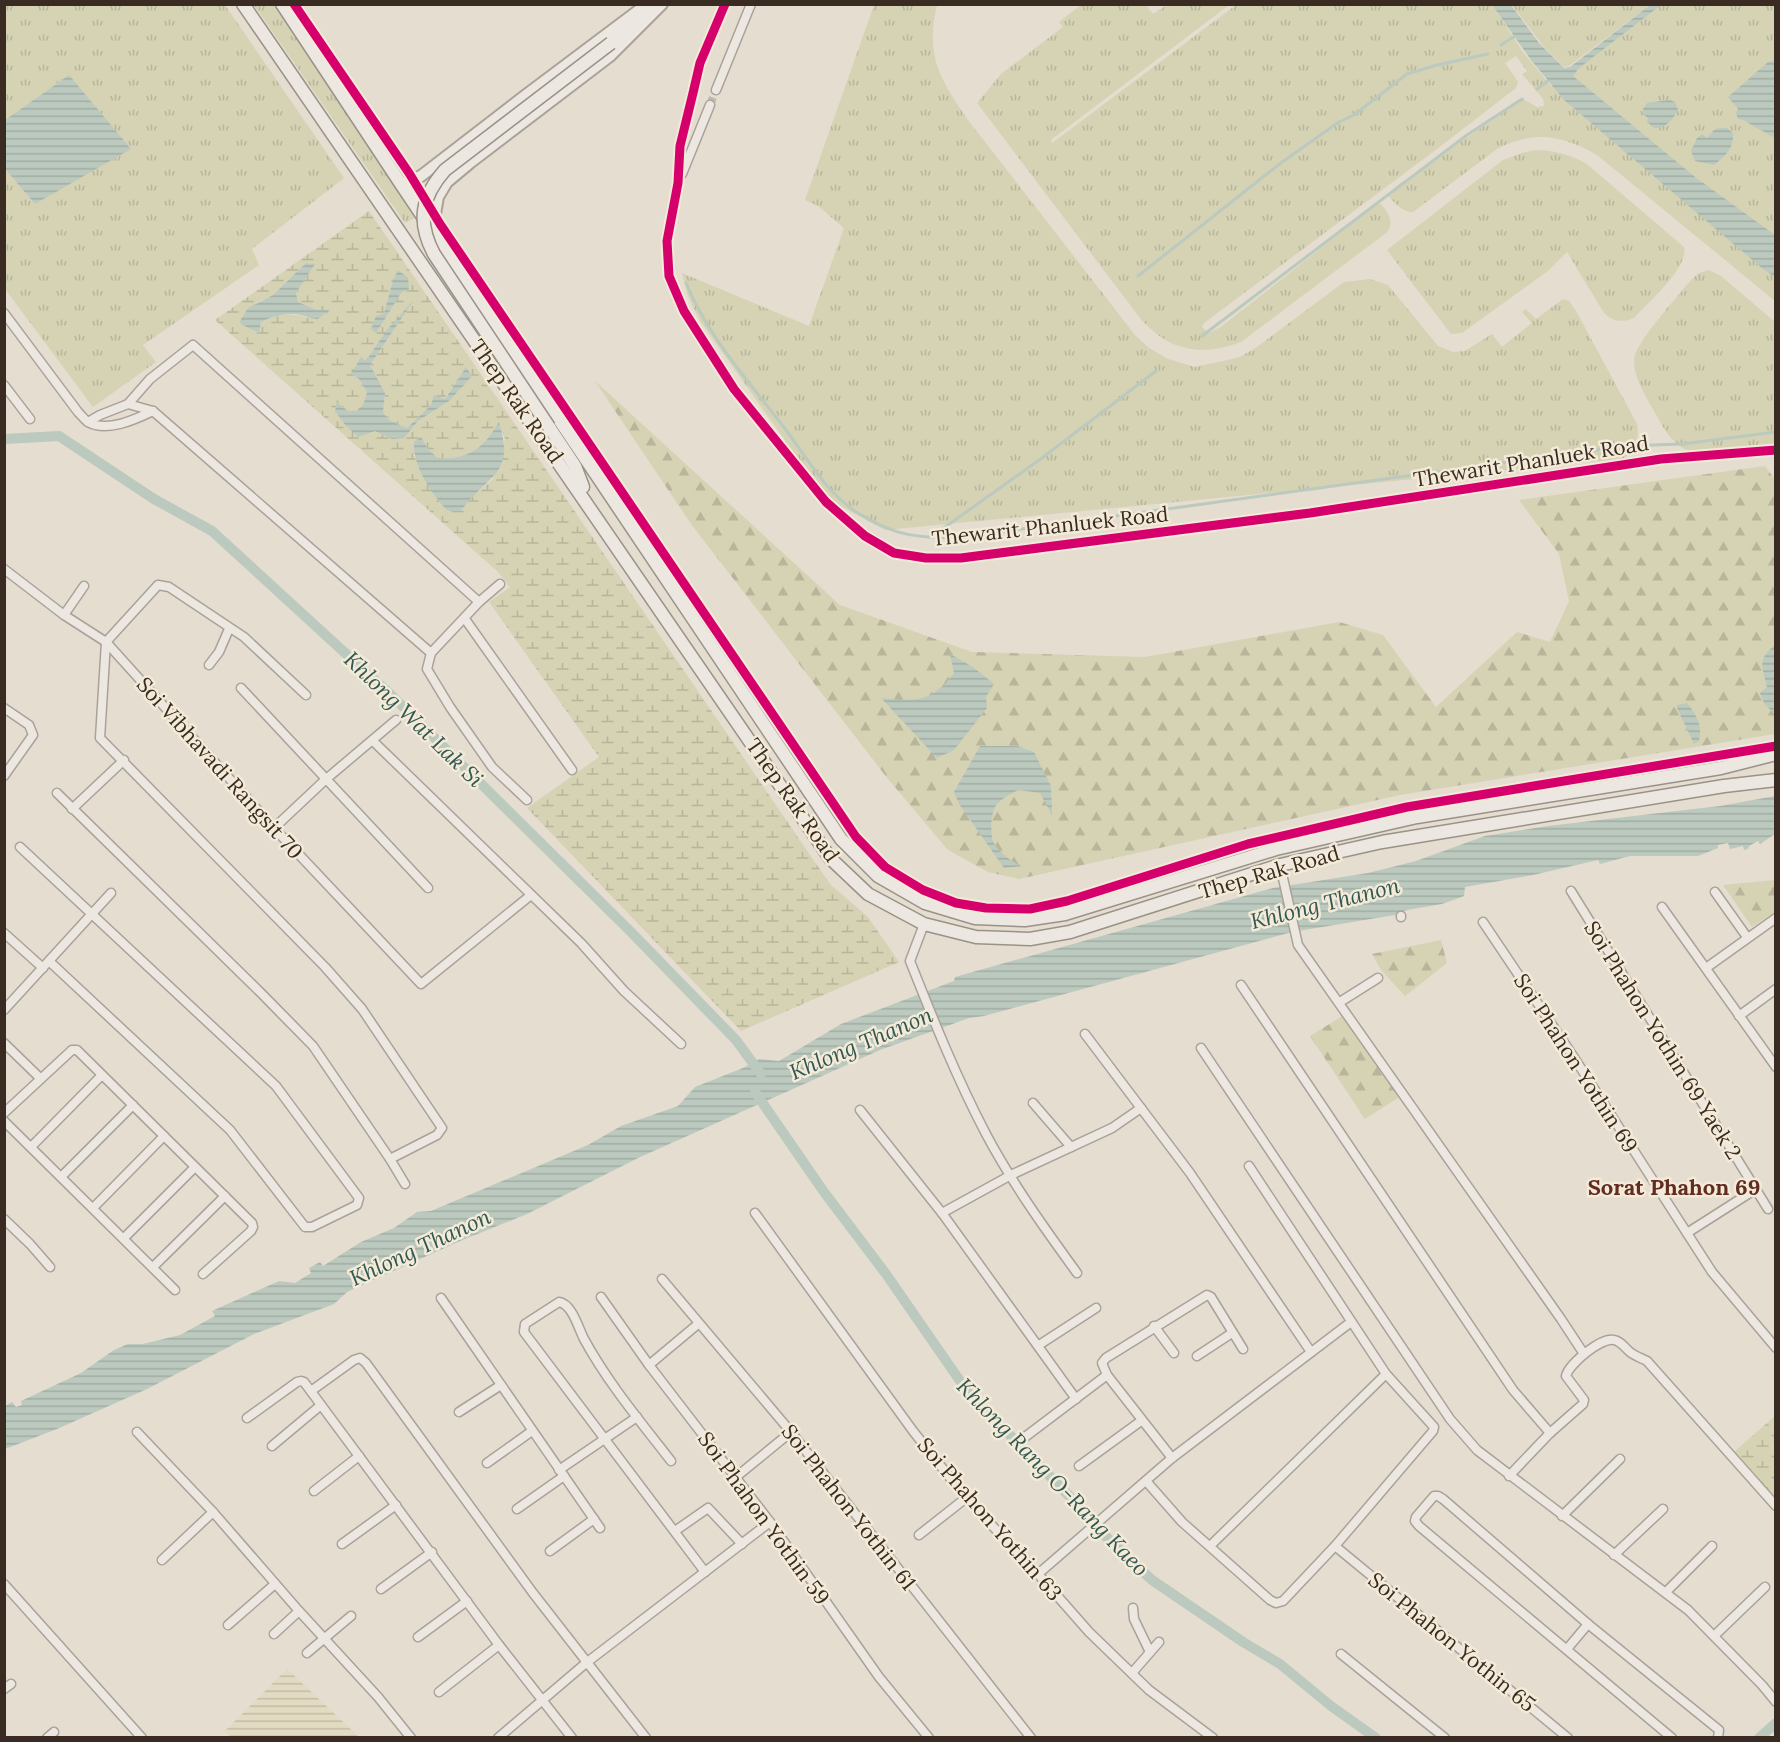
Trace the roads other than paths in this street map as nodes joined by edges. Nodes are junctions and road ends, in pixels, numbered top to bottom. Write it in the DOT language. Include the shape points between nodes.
graph roads {
  1 [pos="243,4"];
  2 [pos="282,4"];
  3 [pos="646,4"];
  4 [pos="652,4"];
  5 [pos="662,4"];
  6 [pos="725,4"];
  7 [pos="751,4"];
  8 [pos="716,90"];
  9 [pos="710,105"];
  10 [pos="431,168"];
  11 [pos="447,182"];
  12 [pos="678,183"];
  13 [pos="401,184"];
  14 [pos="432,231"];
  15 [pos="4,313"];
  16 [pos="4,385"];
  17 [pos="128,404"];
  18 [pos="153,411"];
  19 [pos="30,419"];
  20 [pos="88,422"];
  21 [pos="1776,450"];
  22 [pos="593,510"];
  23 [pos="4,569"];
  24 [pos="500,584"];
  25 [pos="84,586"];
  26 [pos="480,602"];
  27 [pos="64,615"];
  28 [pos="465,619"];
  29 [pos="229,629"];
  30 [pos="106,642"];
  31 [pos="431,653"];
  32 [pos="209,665"];
  33 [pos="241,688"];
  34 [pos="306,695"];
  35 [pos="4,708"];
  36 [pos="396,720"];
  37 [pos="373,741"];
  38 [pos="1776,754"];
  39 [pos="124,760"];
  40 [pos="1776,760"];
  41 [pos="1721,768"];
  42 [pos="572,770"];
  43 [pos="4,776"];
  44 [pos="1776,778"];
  45 [pos="325,780"];
  46 [pos="57,793"];
  47 [pos="526,800"];
  48 [pos="72,809"];
  49 [pos="274,828"];
  50 [pos="20,847"];
  51 [pos="1280,865"];
  52 [pos="428,888"];
  53 [pos="1571,891"];
  54 [pos="1715,892"];
  55 [pos="111,893"];
  56 [pos="531,895"];
  57 [pos="1662,907"];
  58 [pos="92,914"];
  59 [pos="1776,918"];
  60 [pos="1483,922"];
  61 [pos="924,924"];
  62 [pos="4,933"];
  63 [pos="1747,937"];
  64 [pos="46,965"];
  65 [pos="1706,969"];
  66 [pos="1378,978"];
  67 [pos="1241,985"];
  68 [pos="1776,988"];
  69 [pos="1340,1002"];
  70 [pos="4,1010"];
  71 [pos="1739,1016"];
  72 [pos="1085,1034"];
  73 [pos="4,1043"];
  74 [pos="681,1044"];
  75 [pos="1201,1048"];
  76 [pos="1773,1057"];
  77 [pos="1776,1067"];
  78 [pos="102,1075"];
  79 [pos="40,1078"];
  80 [pos="1033,1103"];
  81 [pos="133,1105"];
  82 [pos="1141,1108"];
  83 [pos="860,1110"];
  84 [pos="4,1113"];
  85 [pos="4,1121"];
  86 [pos="164,1136"];
  87 [pos="31,1147"];
  88 [pos="1071,1147"];
  89 [pos="390,1160"];
  90 [pos="1248,1166"];
  91 [pos="195,1167"];
  92 [pos="1011,1175"];
  93 [pos="61,1177"];
  94 [pos="405,1184"];
  95 [pos="1756,1189"];
  96 [pos="225,1196"];
  97 [pos="93,1208"];
  98 [pos="1768,1209"];
  99 [pos="755,1213"];
  100 [pos="942,1213"];
  101 [pos="4,1220"];
  102 [pos="1687,1233"];
  103 [pos="124,1238"];
  104 [pos="50,1267"];
  105 [pos="153,1268"];
  106 [pos="1077,1273"];
  107 [pos="203,1274"];
  108 [pos="662,1279"];
  109 [pos="175,1290"];
  110 [pos="602,1297"];
  111 [pos="441,1298"];
  112 [pos="1096,1308"];
  113 [pos="1351,1322"];
  114 [pos="698,1324"];
  115 [pos="1154,1326"];
  116 [pos="1232,1333"];
  117 [pos="1039,1345"];
  118 [pos="1776,1348"];
  119 [pos="1243,1349"];
  120 [pos="1311,1352"];
  121 [pos="1174,1353"];
  122 [pos="1584,1354"];
  123 [pos="1197,1356"];
  124 [pos="650,1365"];
  125 [pos="1386,1374"];
  126 [pos="1107,1375"];
  127 [pos="501,1386"];
  128 [pos="311,1391"];
  129 [pos="1076,1399"];
  130 [pos="321,1405"];
  131 [pos="459,1412"];
  132 [pos="247,1418"];
  133 [pos="637,1418"];
  134 [pos="1141,1421"];
  135 [pos="532,1431"];
  136 [pos="137,1432"];
  137 [pos="791,1432"];
  138 [pos="1550,1433"];
  139 [pos="1025,1437"];
  140 [pos="605,1439"];
  141 [pos="272,1446"];
  142 [pos="358,1456"];
  143 [pos="1172,1458"];
  144 [pos="1620,1459"];
  145 [pos="671,1461"];
  146 [pos="487,1463"];
  147 [pos="1079,1466"];
  148 [pos="561,1473"];
  149 [pos="1509,1476"];
  150 [pos="736,1477"];
  151 [pos="1146,1481"];
  152 [pos="314,1491"];
  153 [pos="966,1498"];
  154 [pos="396,1505"];
  155 [pos="1776,1506"];
  156 [pos="517,1509"];
  157 [pos="1663,1509"];
  158 [pos="213,1512"];
  159 [pos="1562,1516"];
  160 [pos="594,1520"];
  161 [pos="770,1522"];
  162 [pos="600,1528"];
  163 [pos="675,1531"];
  164 [pos="919,1535"];
  165 [pos="342,1544"];
  166 [pos="742,1544"];
  167 [pos="1210,1546"];
  168 [pos="1335,1546"];
  169 [pos="1712,1546"];
  170 [pos="550,1551"];
  171 [pos="432,1552"];
  172 [pos="1614,1555"];
  173 [pos="162,1560"];
  174 [pos="705,1572"];
  175 [pos="1038,1574"];
  176 [pos="4,1584"];
  177 [pos="275,1584"];
  178 [pos="1766,1587"];
  179 [pos="381,1589"];
  180 [pos="1666,1592"];
  181 [pos="466,1600"];
  182 [pos="1133,1608"];
  183 [pos="299,1611"];
  184 [pos="351,1616"];
  185 [pos="1588,1624"];
  186 [pos="228,1625"];
  187 [pos="274,1634"];
  188 [pos="1714,1636"];
  189 [pos="418,1637"];
  190 [pos="326,1639"];
  191 [pos="1159,1642"];
  192 [pos="499,1645"];
  193 [pos="1568,1649"];
  194 [pos="1150,1652"];
  195 [pos="307,1653"];
  196 [pos="1341,1654"];
  197 [pos="586,1663"];
  198 [pos="1132,1673"];
  199 [pos="439,1692"];
  200 [pos="543,1700"];
  201 [pos="1776,1702"];
  202 [pos="142,1737"];
  203 [pos="411,1737"];
  204 [pos="498,1737"];
  205 [pos="572,1737"];
  206 [pos="646,1737"];
  207 [pos="929,1737"];
  208 [pos="1031,1737"];
  209 [pos="1213,1737"];
  210 [pos="1445,1737"];
  211 [pos="1568,1737"];
  212 [pos="1672,1737"];
  213 [pos="1718,1737"];
  1 -- 22 [label="main road, Thep Rak Road"];
  2 -- 13 [label="main road, Thep Rak Road"];
  3 -- 10 [label="street"];
  4 -- 22 [label="main road, bridge" via="611,43 445,170 436,180 424,209 423,225 434,254 575,466"];
  5 -- 11 [label="street" via="610,56"];
  6 -- 12 [label="street, Thewarit Phanluek Road" via="700,63 680,147"];
  7 -- 8 [label="street"];
  9 -- 12 [label="street, Thewarit Phanluek Road"];
  10 -- 11 [label="street" via="432,181"];
  10 -- 13 [label="street" via="414,181"];
  11 -- 14 [label="street" via="438,197"];
  12 -- 21 [label="street, Thewarit Phanluek Road" via="667,241 669,276 684,311 734,389 826,502 865,536 894,553 961,558 1310,513 1661,459"];
  13 -- 14 [label="main road, Thep Rak Road"];
  14 -- 41 [label="main road, Thep Rak Road" via="841,839 878,876 925,903 975,918 1025,920 1065,914 1276,849 1417,817"];
  15 -- 20 [label="street"];
  16 -- 19 [label="street"];
  17 -- 18 [label="street"];
  17 -- 20 [label="street"];
  17 -- 26 [label="street" via="150,379 193,345"];
  18 -- 20 [label="street" via="114,425"];
  18 -- 31 [label="street"];
  22 -- 61 [label="main road, Thep Rak Road" via="830,858 868,894"];
  23 -- 27 [label="street, Soi Vibhavadi Rangsit 70"];
  24 -- 26 [label="street"];
  25 -- 27 [label="street"];
  26 -- 28 [label="street"];
  27 -- 30 [label="street, Soi Vibhavadi Rangsit 70"];
  28 -- 31 [label="street"];
  28 -- 42 [label="street"];
  29 -- 30 [label="street" via="169,587 158,585"];
  29 -- 32 [label="street"];
  29 -- 34 [label="street" via="244,637"];
  30 -- 39 [label="street" via="100,738"];
  30 -- 49 [label="street, Soi Vibhavadi Rangsit 70"];
  31 -- 47 [label="street" via="428,672 450,707 492,767"];
  33 -- 45 [label="street"];
  35 -- 43 [label="street" via="29,725 33,735"];
  36 -- 37 [label="street"];
  37 -- 45 [label="street"];
  37 -- 56 [label="street"];
  38 -- 41 [label="main road, Thep Rak Road"];
  39 -- 48 [label="street"];
  39 -- 89 [label="street" via="333,975 362,1009 439,1122 442,1128 437,1135"];
  40 -- 41 [label="main road, Thep Rak Road"];
  44 -- 51 [label="main road, Thep Rak Road" via="1382,842"];
  45 -- 49 [label="street"];
  45 -- 52 [label="street"];
  46 -- 48 [label="street"];
  48 -- 89 [label="street" via="313,1046"];
  49 -- 56 [label="street, Soi Vibhavadi Rangsit 70" via="420,984"];
  50 -- 58 [label="street"];
  51 -- 61 [label="main road, Thep Rak Road" via="1070,932 1030,939 976,937"];
  51 -- 69 [label="street" via="1298,945"];
  53 -- 95 [label="street, Soi Phahon Yothin 69 Yaek 2"];
  54 -- 63 [label="street"];
  55 -- 58 [label="street"];
  56 -- 74 [label="street"];
  57 -- 65 [label="street"];
  58 -- 64 [label="street"];
  58 -- 64 [label="street" via="276,1086 359,1197 357,1205 305,1227 230,1131"];
  59 -- 63 [label="street"];
  60 -- 102 [label="street, Soi Phahon Yothin 69"];
  61 -- 92 [label="street" via="910,961 987,1134"];
  62 -- 64 [label="street"];
  63 -- 65 [label="street"];
  64 -- 70 [label="street"];
  65 -- 71 [label="street"];
  66 -- 69 [label="street"];
  67 -- 138 [label="street" via="1513,1390"];
  68 -- 71 [label="street"];
  69 -- 122 [label="street"];
  71 -- 76 [label="street"];
  72 -- 82 [label="street"];
  73 -- 79 [label="street"];
  75 -- 149 [label="street" via="1449,1419 1477,1450"];
  76 -- 77 [label="street"];
  78 -- 79 [label="street" via="74,1048"];
  78 -- 81 [label="street"];
  78 -- 87 [label="street"];
  79 -- 84 [label="street"];
  80 -- 88 [label="street"];
  81 -- 86 [label="street"];
  81 -- 93 [label="street"];
  82 -- 88 [label="street" via="1112,1128"];
  82 -- 120 [label="street" via="1190,1173"];
  83 -- 100 [label="street"];
  85 -- 87 [label="street"];
  86 -- 91 [label="street"];
  86 -- 97 [label="street"];
  87 -- 93 [label="street"];
  88 -- 92 [label="street"];
  89 -- 94 [label="street"];
  90 -- 113 [label="street"];
  91 -- 96 [label="street"];
  91 -- 103 [label="street"];
  92 -- 100 [label="street"];
  92 -- 106 [label="street"];
  93 -- 97 [label="street"];
  95 -- 98 [label="street, Soi Phahon Yothin 69 Yaek 2"];
  95 -- 102 [label="street"];
  96 -- 105 [label="street"];
  96 -- 107 [label="street" via="253,1227"];
  97 -- 103 [label="street"];
  99 -- 153 [label="street, Soi Phahon Yothin 63"];
  100 -- 117 [label="street"];
  101 -- 104 [label="street"];
  102 -- 118 [label="street, Soi Phahon Yothin 69" via="1712,1272"];
  103 -- 105 [label="street"];
  105 -- 109 [label="street"];
  108 -- 114 [label="street, Soi Phahon Yothin 61"];
  110 -- 124 [label="street, Soi Phahon Yothin 59"];
  111 -- 127 [label="street"];
  112 -- 117 [label="street"];
  113 -- 120 [label="street"];
  113 -- 125 [label="street"];
  114 -- 124 [label="street"];
  114 -- 137 [label="street, Soi Phahon Yothin 61"];
  115 -- 116 [label="street" via="1207,1295"];
  115 -- 121 [label="street"];
  115 -- 126 [label="street" via="1106,1358 1102,1363"];
  116 -- 119 [label="street"];
  116 -- 123 [label="street"];
  117 -- 129 [label="street"];
  120 -- 143 [label="street"];
  122 -- 138 [label="street" via="1567,1370 1566,1376 1583,1404"];
  122 -- 155 [label="street" via="1613,1340 1647,1361"];
  124 -- 150 [label="street, Soi Phahon Yothin 59"];
  125 -- 167 [label="street"];
  125 -- 168 [label="street" via="1434,1427 1433,1431"];
  126 -- 129 [label="street"];
  126 -- 134 [label="street"];
  127 -- 131 [label="street"];
  127 -- 135 [label="street"];
  128 -- 130 [label="street"];
  128 -- 132 [label="street" via="304,1382 297,1382"];
  128 -- 197 [label="street" via="354,1360 360,1358 366,1363"];
  129 -- 139 [label="street"];
  130 -- 141 [label="street"];
  130 -- 142 [label="street"];
  133 -- 140 [label="street"];
  133 -- 140 [label="street" via="615,1390 567,1306 559,1302 525,1324 524,1332"];
  133 -- 145 [label="street"];
  134 -- 143 [label="street"];
  134 -- 147 [label="street"];
  135 -- 146 [label="street"];
  135 -- 148 [label="street"];
  136 -- 158 [label="street"];
  137 -- 150 [label="street"];
  137 -- 208 [label="street, Soi Phahon Yothin 61"];
  138 -- 149 [label="street"];
  140 -- 148 [label="street"];
  140 -- 163 [label="street"];
  142 -- 152 [label="street"];
  142 -- 154 [label="street"];
  143 -- 151 [label="street"];
  144 -- 159 [label="street"];
  148 -- 156 [label="street"];
  148 -- 160 [label="street"];
  149 -- 159 [label="street"];
  150 -- 161 [label="street, Soi Phahon Yothin 59"];
  151 -- 167 [label="street" via="1182,1522"];
  151 -- 175 [label="street"];
  153 -- 164 [label="street"];
  153 -- 175 [label="street, Soi Phahon Yothin 63"];
  154 -- 165 [label="street"];
  154 -- 171 [label="street"];
  157 -- 172 [label="street"];
  158 -- 173 [label="street"];
  158 -- 177 [label="street"];
  159 -- 172 [label="street"];
  160 -- 162 [label="street"];
  160 -- 170 [label="street"];
  161 -- 166 [label="street"];
  161 -- 207 [label="street, Soi Phahon Yothin 59" via="879,1677"];
  163 -- 166 [label="street" via="708,1508"];
  163 -- 174 [label="street"];
  166 -- 174 [label="street"];
  167 -- 168 [label="street" via="1276,1603 1283,1601"];
  168 -- 211 [label="street, Soi Phahon Yothin 65"];
  169 -- 180 [label="street"];
  171 -- 179 [label="street"];
  171 -- 181 [label="street"];
  172 -- 180 [label="street"];
  174 -- 197 [label="street"];
  175 -- 198 [label="street, Soi Phahon Yothin 63"];
  176 -- 202 [label="street"];
  177 -- 183 [label="street"];
  177 -- 186 [label="street"];
  178 -- 188 [label="street"];
  180 -- 188 [label="street"];
  181 -- 189 [label="street"];
  181 -- 192 [label="street"];
  182 -- 194 [label="street" via="1134,1619"];
  183 -- 187 [label="street"];
  183 -- 190 [label="street"];
  184 -- 190 [label="street"];
  185 -- 193 [label="street"];
  185 -- 193 [label="street" via="1443,1499 1434,1496 1416,1517 1419,1526"];
  185 -- 213 [label="street" via="1719,1730"];
  188 -- 201 [label="street"];
  190 -- 195 [label="street"];
  190 -- 203 [label="street"];
  191 -- 194 [label="street"];
  192 -- 199 [label="street"];
  192 -- 200 [label="street"];
  193 -- 212 [label="street"];
  194 -- 198 [label="street"];
  196 -- 210 [label="street"];
  197 -- 200 [label="street"];
  197 -- 206 [label="street"];
  198 -- 209 [label="street, Soi Phahon Yothin 63"];
  200 -- 204 [label="street"];
  200 -- 205 [label="street"];
}
